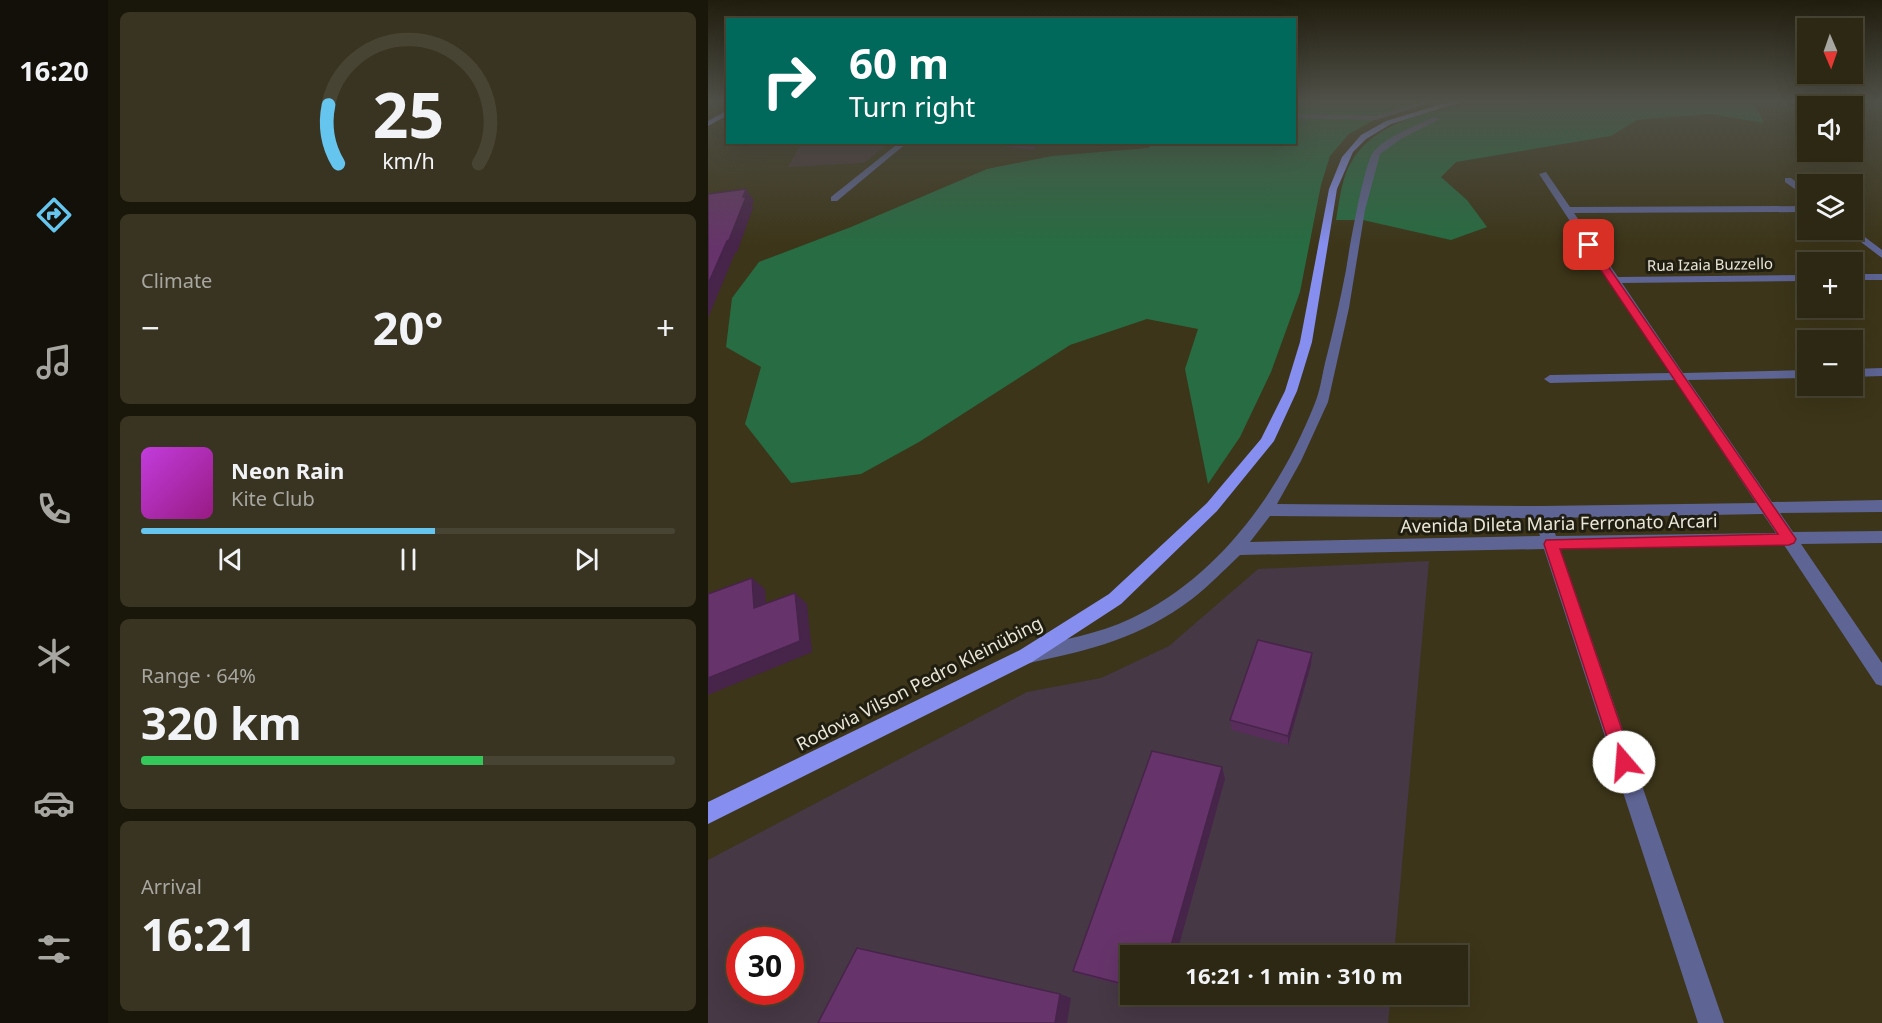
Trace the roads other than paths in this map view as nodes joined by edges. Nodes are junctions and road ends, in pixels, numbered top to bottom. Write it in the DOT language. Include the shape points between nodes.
graph roads {
  1 [pos="894,150"];
  2 [pos="1351,150"];
  3 [pos="1380,150"];
  4 [pos="1543,174"];
  5 [pos="1788,180"];
  6 [pos="1797,187"];
  7 [pos="834,199"];
  8 [pos="1797,209"];
  9 [pos="1565,210"];
  10 [pos="1863,240"];
  11 [pos="1882,255"];
  12 [pos="1863,277"];
  13 [pos="1882,277"];
  14 [pos="1797,278"];
  15 [pos="1612,280"];
  16 [pos="1882,372"];
  17 [pos="1863,373"];
  18 [pos="1797,374"];
  19 [pos="1678,376"];
  20 [pos="1550,379"];
  21 [pos="1882,506"];
  22 [pos="1767,508"];
  23 [pos="1266,510"];
  24 [pos="1540,512"];
  25 [pos="1882,537"];
  26 [pos="1789,539"];
  27 [pos="1551,544"];
  28 [pos="1236,549"];
  29 [pos="1026,656"];
  30 [pos="1882,678"];
  31 [pos="708,813"];
  32 [pos="1711,1023"];
  1 -- 7 [label="street"];
  2 -- 29 [label="main road, Rodovia Vilson Pedro Kleinübing" via="1341,166 1327,220 1306,342 1291,391 1267,441 1212,507 1115,599"];
  3 -- 23 [label="street" via="1376,153 1361,210 1322,402"];
  4 -- 9 [label="street"];
  5 -- 6 [label="street"];
  8 -- 9 [label="street"];
  9 -- 15 [label="street"];
  10 -- 11 [label="street"];
  12 -- 13 [label="street"];
  14 -- 15 [label="street, Rua Izaia Buzzello"];
  15 -- 19 [label="street"];
  16 -- 17 [label="street"];
  18 -- 19 [label="street"];
  19 -- 20 [label="street"];
  19 -- 22 [label="street"];
  21 -- 22 [label="street, Avenida Dileta Maria Ferronato Arcari"];
  22 -- 24 [label="street, Avenida Dileta Maria Ferronato Arcari"];
  22 -- 26 [label="street"];
  23 -- 24 [label="street, Avenida Dileta Maria Ferronato Arcari"];
  23 -- 28 [label="street"];
  24 -- 27 [label="street"];
  25 -- 26 [label="street, Avenida Dileta Maria Ferronato Arcari"];
  26 -- 27 [label="street, Avenida Dileta Maria Ferronato Arcari"];
  26 -- 30 [label="street"];
  27 -- 28 [label="street, Avenida Dileta Maria Ferronato Arcari"];
  27 -- 32 [label="street"];
  28 -- 29 [label="street" via="1186,594 1137,624 1095,641"];
  29 -- 31 [label="main road, Rodovia Vilson Pedro Kleinübing"];
}
